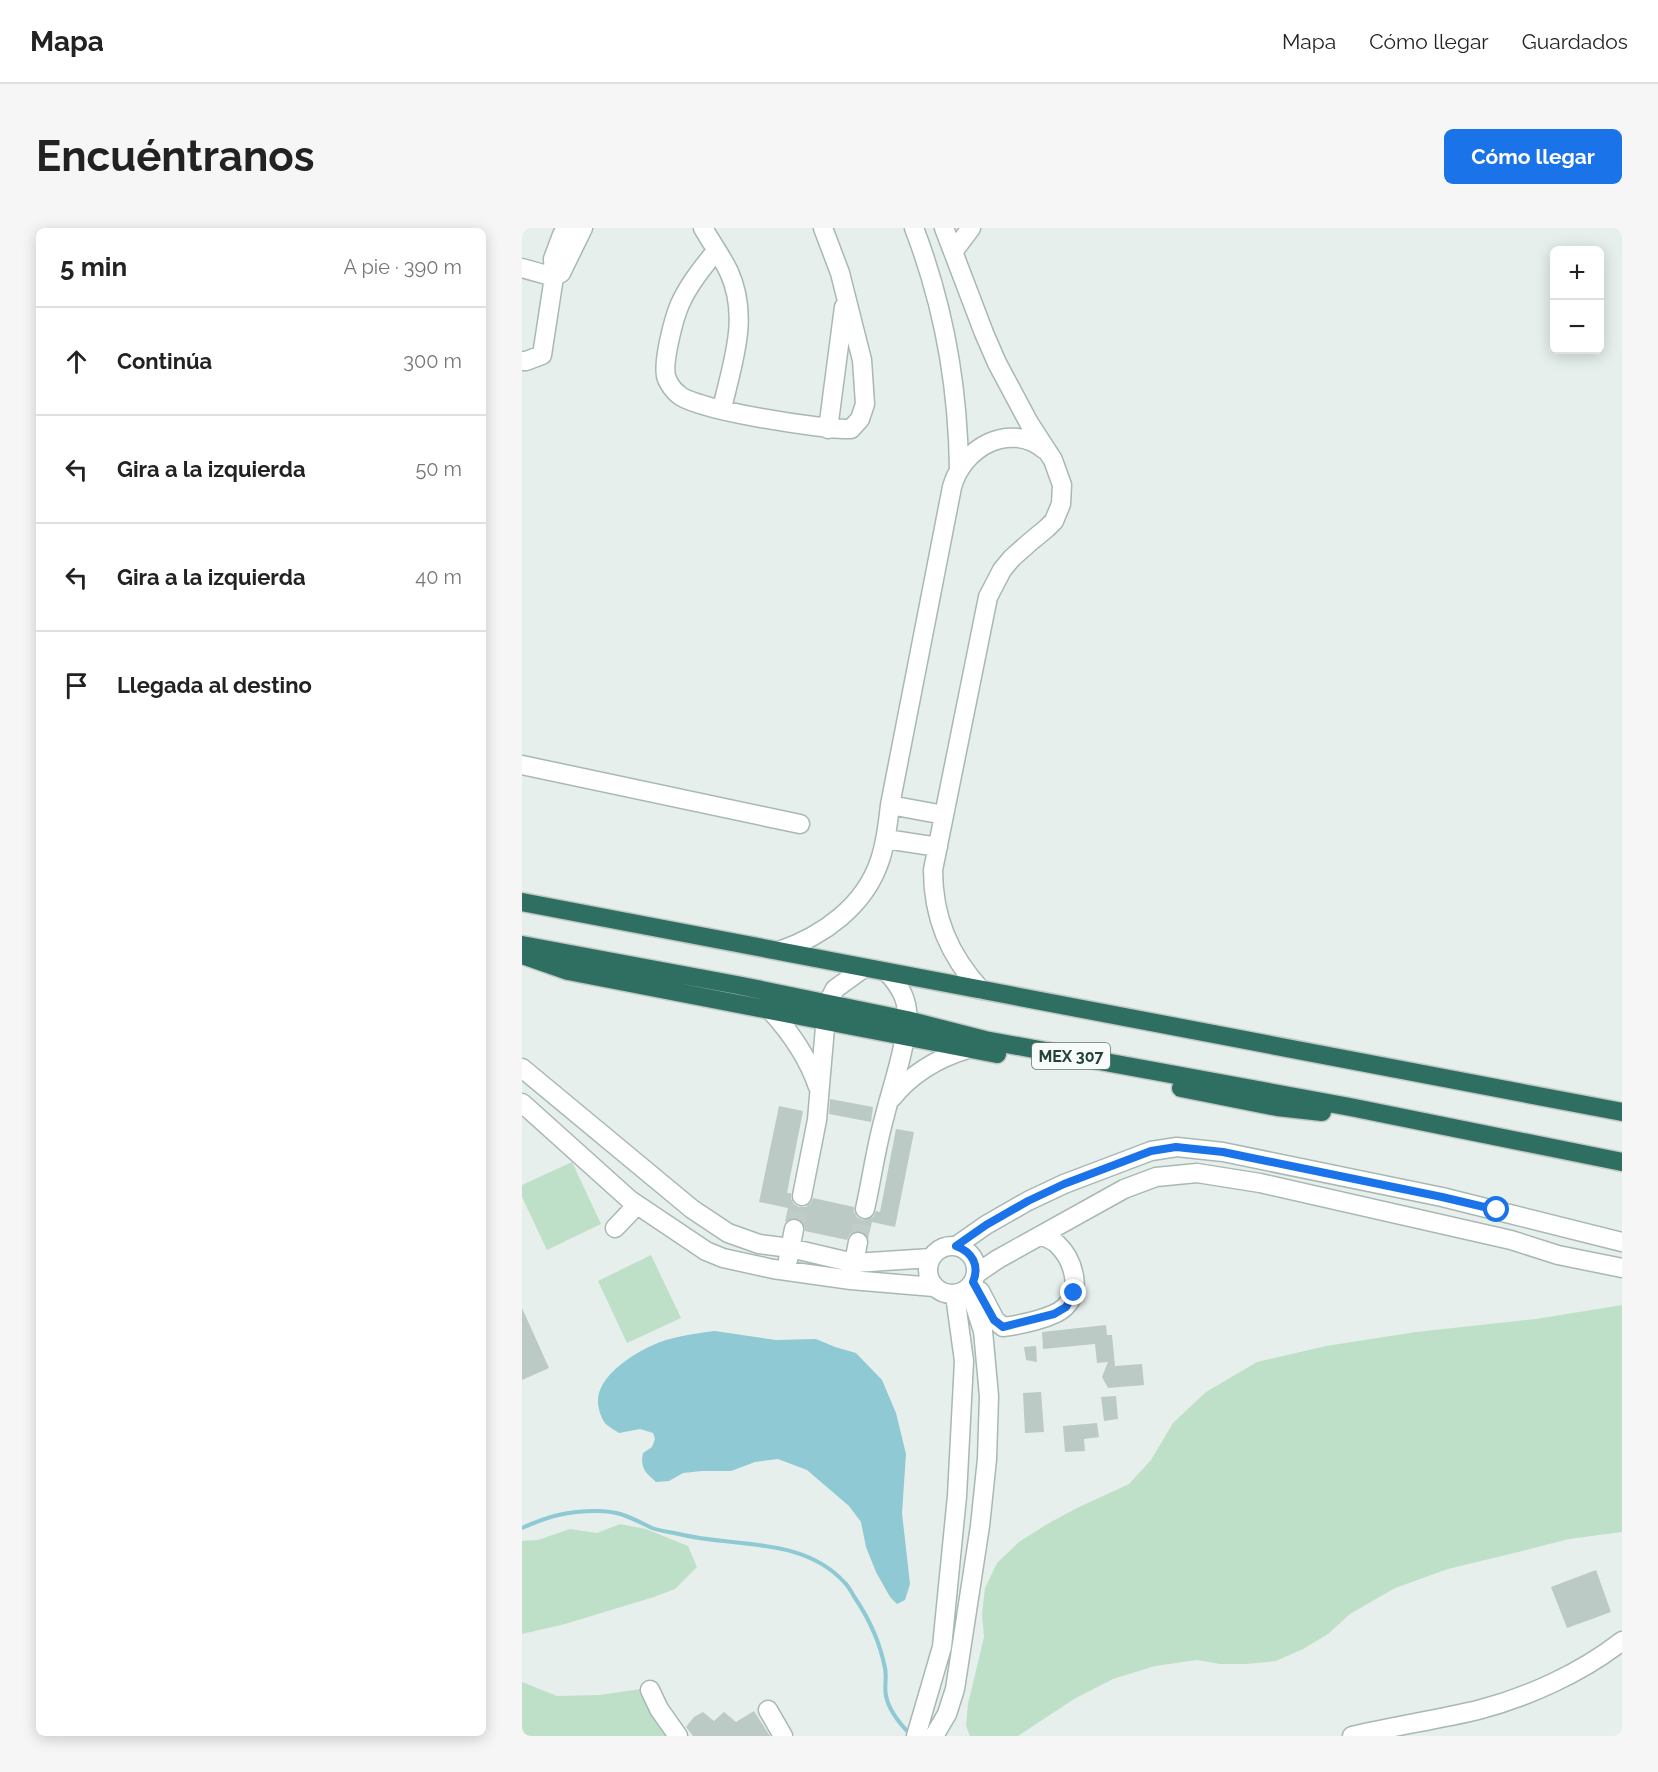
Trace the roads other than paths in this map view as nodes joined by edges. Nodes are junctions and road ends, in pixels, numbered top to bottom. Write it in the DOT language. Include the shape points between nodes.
graph roads {
  1 [pos="566,228"];
  2 [pos="583,228"];
  3 [pos="703,228"];
  4 [pos="823,228"];
  5 [pos="914,228"];
  6 [pos="944,228"];
  7 [pos="971,228"];
  8 [pos="716,251"];
  9 [pos="953,252"];
  10 [pos="522,268"];
  11 [pos="555,277"];
  12 [pos="846,296"];
  13 [pos="522,361"];
  14 [pos="722,409"];
  15 [pos="828,429"];
  16 [pos="1048,454"];
  17 [pos="959,469"];
  18 [pos="522,765"];
  19 [pos="890,805"];
  20 [pos="945,815"];
  21 [pos="800,824"];
  22 [pos="886,839"];
  23 [pos="938,847"];
  24 [pos="522,902"];
  25 [pos="522,945"];
  26 [pos="779,951"];
  27 [pos="522,955"];
  28 [pos="864,968"];
  29 [pos="887,972"];
  30 [pos="981,990"];
  31 [pos="770,1010"];
  32 [pos="826,1012"];
  33 [pos="906,1028"];
  34 [pos="968,1049"];
  35 [pos="524,1073"];
  36 [pos="820,1092"];
  37 [pos="522,1103"];
  38 [pos="887,1105"];
  39 [pos="1350,1107"];
  40 [pos="1622,1112"];
  41 [pos="1622,1161"];
  42 [pos="802,1196"];
  43 [pos="637,1205"];
  44 [pos="865,1209"];
  45 [pos="615,1228"];
  46 [pos="794,1229"];
  47 [pos="1041,1235"];
  48 [pos="858,1242"];
  49 [pos="1622,1242"];
  50 [pos="956,1246"];
  51 [pos="790,1248"];
  52 [pos="931,1258"];
  53 [pos="1622,1268"];
  54 [pos="786,1271"];
  55 [pos="853,1272"];
  56 [pos="968,1285"];
  57 [pos="934,1287"];
  58 [pos="1622,1641"];
  59 [pos="650,1690"];
  60 [pos="768,1710"];
  61 [pos="923,1735"];
  62 [pos="678,1736"];
  63 [pos="783,1736"];
  64 [pos="1352,1736"];
  1 -- 11 [label="street" via="553,259"];
  2 -- 11 [label="street" via="561,273"];
  3 -- 8 [label="street"];
  4 -- 12 [label="street"];
  5 -- 17 [label="street" via="950,357"];
  6 -- 9 [label="street"];
  7 -- 9 [label="street"];
  8 -- 14 [label="street" via="729,272 739,315 735,356"];
  8 -- 14 [label="street" via="680,304 667,347 666,378 679,396"];
  9 -- 16 [label="street" via="997,363"];
  10 -- 11 [label="street"];
  11 -- 13 [label="street" via="542,355"];
  12 -- 15 [label="street"];
  12 -- 15 [label="street" via="862,360 865,404 851,429"];
  14 -- 15 [label="street"];
  16 -- 17 [label="street" via="1028,440 1011,438 980,447"];
  16 -- 20 [label="street" via="1062,485 1061,504 1047,528 1007,564 988,597"];
  17 -- 19 [label="street" via="952,487"];
  18 -- 21 [label="street"];
  19 -- 20 [label="street"];
  19 -- 22 [label="street"];
  20 -- 23 [label="street"];
  22 -- 23 [label="street"];
  22 -- 26 [label="street" via="879,863 854,904 819,933"];
  23 -- 30 [label="street" via="933,886 938,916 954,955"];
  24 -- 26 [label="highway"];
  25 -- 32 [label="highway"];
  26 -- 28 [label="highway"];
  27 -- 31 [label="highway" via="568,971"];
  28 -- 29 [label="highway"];
  28 -- 32 [label="street" via="835,989"];
  29 -- 30 [label="highway"];
  29 -- 33 [label="street" via="902,992"];
  30 -- 40 [label="highway"];
  31 -- 32 [label="highway"];
  31 -- 36 [label="street" via="801,1049"];
  32 -- 33 [label="highway"];
  32 -- 36 [label="street"];
  33 -- 34 [label="highway"];
  33 -- 38 [label="street"];
  33 -- 39 [label="highway, MEX 307"];
  34 -- 38 [label="street" via="925,1068"];
  34 -- 39 [label="highway" via="1294,1110 1326,1113"];
  35 -- 51 [label="street" via="692,1209 728,1233 759,1244"];
  36 -- 42 [label="street"];
  37 -- 43 [label="street"];
  38 -- 44 [label="street"];
  39 -- 41 [label="highway, MEX 307"];
  43 -- 45 [label="street"];
  43 -- 54 [label="street" via="706,1251"];
  46 -- 51 [label="street"];
  47 -- 53 [label="street" via="1124,1189 1156,1178 1197,1173 1260,1183"];
  47 -- 56 [label="street" via="998,1259"];
  47 -- 56 [label="street" via="1056,1242 1068,1257 1075,1276 1074,1293 1066,1307 1054,1314 1003,1327"];
  48 -- 55 [label="street"];
  49 -- 50 [label="street" via="1442,1197 1223,1152 1176,1147 1151,1151 1064,1184 986,1225"];
  50 -- 52 [label="street" via="942,1248"];
  50 -- 56 [label="street" via="974,1259"];
  51 -- 54 [label="street"];
  51 -- 55 [label="street"];
  52 -- 55 [label="street"];
  52 -- 57 [label="street" via="928,1273"];
  54 -- 55 [label="street"];
  55 -- 57 [label="street"];
  56 -- 57 [label="street" via="947,1294"];
  56 -- 61 [label="street" via="957,1496 942,1647"];
  56 -- 61 [label="street" via="983,1331 989,1396 987,1459 955,1689 947,1714"];
  58 -- 64 [label="street" via="1549,1685 1479,1709"];
  59 -- 62 [label="street"];
  60 -- 63 [label="street"];
}
